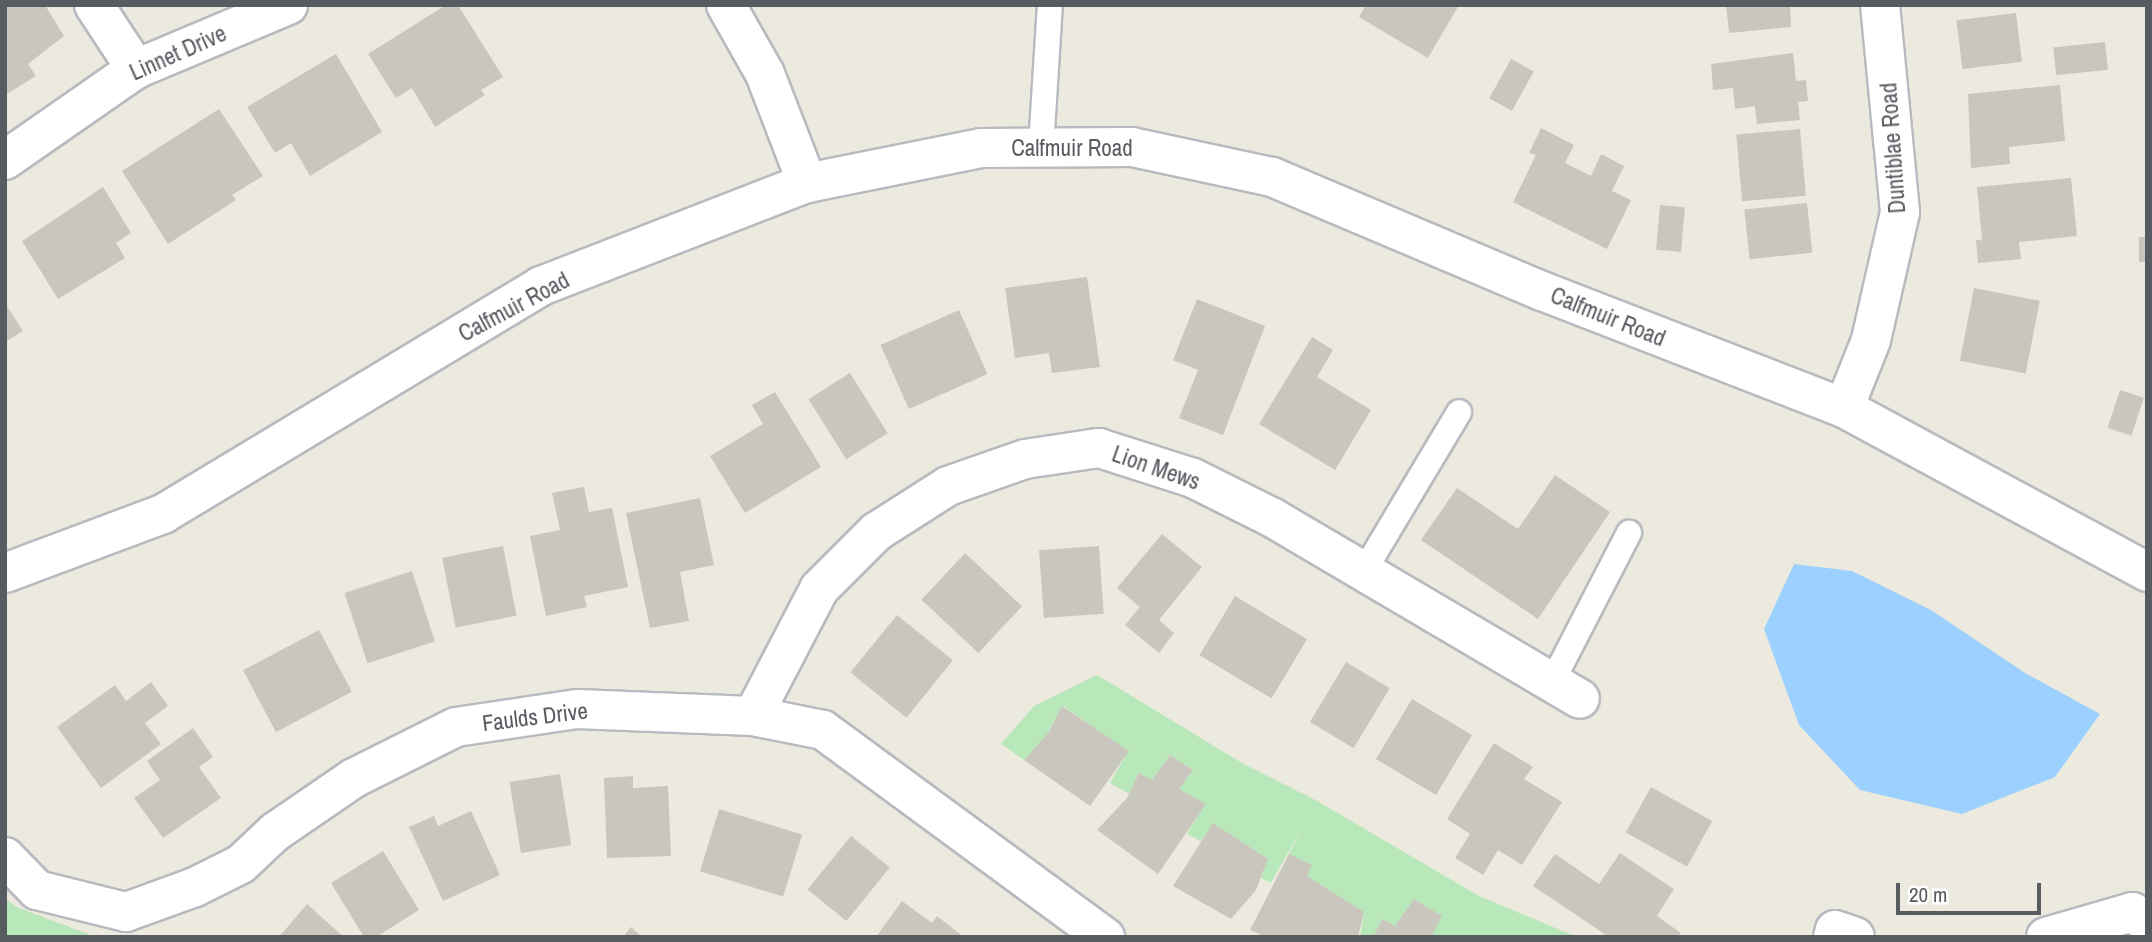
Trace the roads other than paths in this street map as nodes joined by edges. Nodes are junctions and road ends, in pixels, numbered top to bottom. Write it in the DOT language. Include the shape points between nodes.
graph roads {
  1 [pos="94,5"];
  2 [pos="288,5"];
  3 [pos="726,5"];
  4 [pos="1050,5"];
  5 [pos="1880,5"];
  6 [pos="136,68"];
  7 [pos="1041,147"];
  8 [pos="5,160"];
  9 [pos="807,183"];
  10 [pos="1844,408"];
  11 [pos="1459,412"];
  12 [pos="1629,533"];
  13 [pos="1364,571"];
  14 [pos="2147,572"];
  15 [pos="5,573"];
  16 [pos="1566,691"];
  17 [pos="753,716"];
  18 [pos="5,857"];
  19 [pos="2147,923"];
  20 [pos="1105,937"];
  21 [pos="1833,937"];
  22 [pos="1855,937"];
  23 [pos="2046,937"];
  1 -- 6 [label="street"];
  2 -- 6 [label="street, Linnet Drive"];
  3 -- 9 [label="street" via="765,74"];
  4 -- 7 [label="lane"];
  5 -- 10 [label="street, Duntiblae Road" via="1900,212 1878,315"];
  6 -- 8 [label="street, Linnet Drive"];
  7 -- 9 [label="street, Calfmuir Road" via="981,148"];
  7 -- 10 [label="street, Calfmuir Road" via="1132,147 1272,177 1542,291"];
  9 -- 15 [label="street, Calfmuir Road" via="541,286 163,514"];
  10 -- 14 [label="street, Calfmuir Road"];
  11 -- 13 [label="lane"];
  12 -- 16 [label="lane"];
  13 -- 16 [label="street, Lion Mews"];
  13 -- 17 [label="street, Lion Mews" via="1193,478 1099,448 1026,459 948,486 876,532 820,589"];
  17 -- 18 [label="street, Faulds Drive" via="576,709 456,727 354,778 275,832 241,864 195,887 126,912 37,890"];
  17 -- 20 [label="street, Faulds Drive" via="823,730"];
  19 -- 23 [label="street" via="2132,912"];
  21 -- 22 [label="street" via="1836,930"];
}
